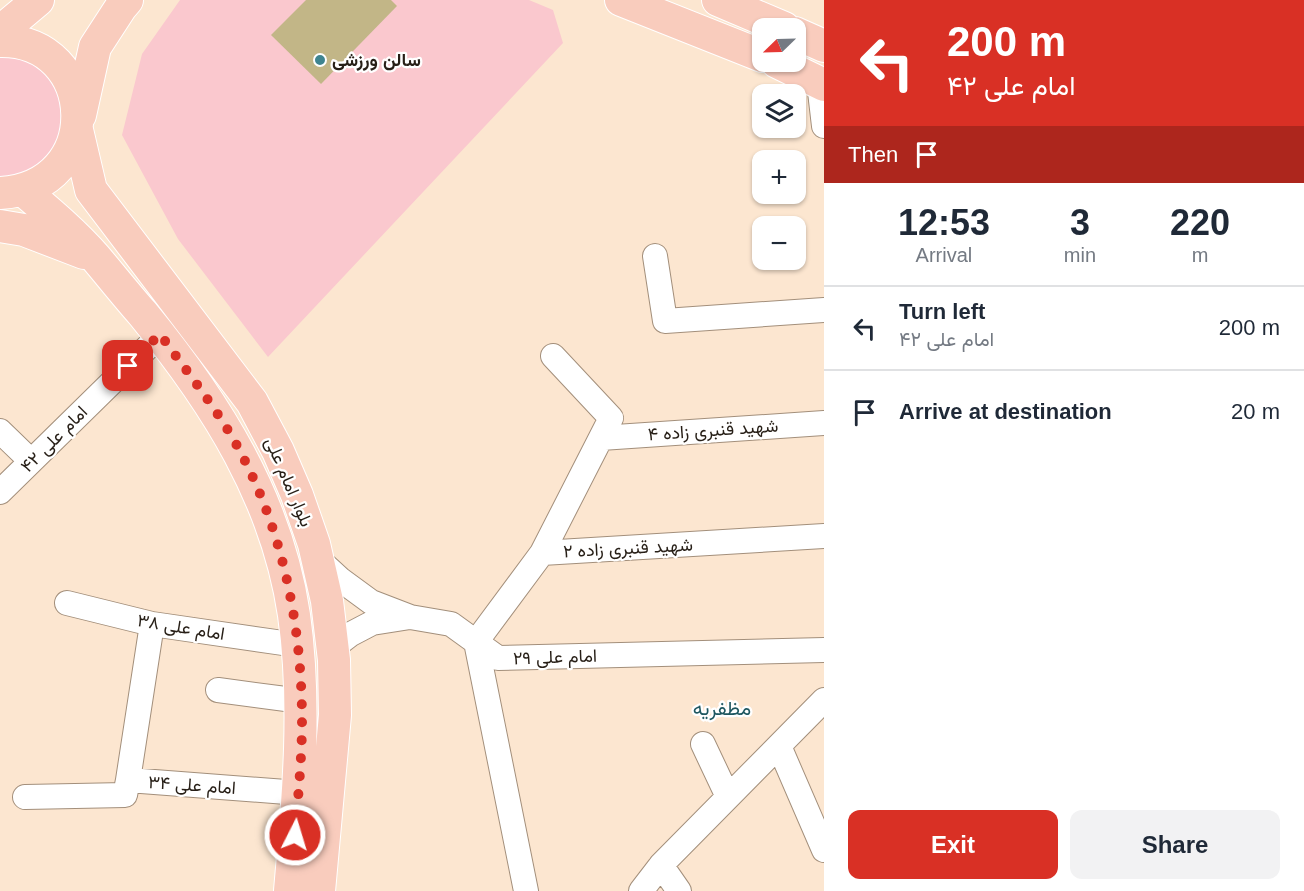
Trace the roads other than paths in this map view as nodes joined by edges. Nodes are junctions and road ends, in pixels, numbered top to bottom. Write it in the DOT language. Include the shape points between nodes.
graph roads {
  1 [pos="38,0"];
  2 [pos="128,0"];
  3 [pos="621,0"];
  4 [pos="718,0"];
  5 [pos="760,18"];
  6 [pos="0,32"];
  7 [pos="806,38"];
  8 [pos="0,41"];
  9 [pos="824,46"];
  10 [pos="752,52"];
  11 [pos="797,72"];
  12 [pos="822,84"];
  13 [pos="78,126"];
  14 [pos="824,126"];
  15 [pos="91,190"];
  16 [pos="12,192"];
  17 [pos="58,220"];
  18 [pos="0,226"];
  19 [pos="656,256"];
  20 [pos="95,257"];
  21 [pos="824,310"];
  22 [pos="160,334"];
  23 [pos="553,356"];
  24 [pos="824,423"];
  25 [pos="0,431"];
  26 [pos="601,438"];
  27 [pos="31,461"];
  28 [pos="0,492"];
  29 [pos="824,536"];
  30 [pos="542,553"];
  31 [pos="317,558"];
  32 [pos="67,603"];
  33 [pos="410,617"];
  34 [pos="152,624"];
  35 [pos="476,642"];
  36 [pos="297,645"];
  37 [pos="334,646"];
  38 [pos="824,650"];
  39 [pos="218,690"];
  40 [pos="824,700"];
  41 [pos="301,701"];
  42 [pos="704,744"];
  43 [pos="779,746"];
  44 [pos="128,780"];
  45 [pos="299,793"];
  46 [pos="25,797"];
  47 [pos="728,797"];
  48 [pos="824,850"];
  49 [pos="661,865"];
  50 [pos="290,891"];
  51 [pos="319,891"];
  52 [pos="525,891"];
  53 [pos="642,891"];
  54 [pos="678,891"];
  1 -- 6 [label="main road"];
  2 -- 13 [label="main road" via="95,47"];
  3 -- 10 [label="main road"];
  4 -- 5 [label="main road"];
  7 -- 9 [label="main road"];
  8 -- 13 [label="main road, بلوار امام علی" via="13,40 35,47 54,60 68,78 76,99"];
  11 -- 12 [label="main road"];
  12 -- 14 [label="street"];
  13 -- 15 [label="main road, بلوار امام علی"];
  13 -- 16 [label="main road" via="71,150 59,168 43,182"];
  15 -- 17 [label="main road" via="75,189 63,195"];
  15 -- 31 [label="main road, بلوار امام علی" via="252,402 297,495"];
  16 -- 17 [label="main road, بلوار امام علی"];
  17 -- 20 [label="main road, بلوار امام علی"];
  18 -- 20 [label="main road" via="24,230"];
  19 -- 21 [label="street" via="665,321"];
  20 -- 22 [label="main road, بلوار امام علی"];
  22 -- 27 [label="street, امام علی ۴۲"];
  22 -- 36 [label="main road, بلوار امام علی" via="227,429 249,471 282,561"];
  23 -- 26 [label="street" via="611,418"];
  24 -- 26 [label="street, شهید قنبری زاده ۴"];
  25 -- 27 [label="street"];
  26 -- 30 [label="street"];
  27 -- 28 [label="street, امام علی ۴۲"];
  29 -- 30 [label="street, شهید قنبری زاده ۲"];
  30 -- 35 [label="street, شهید قنبری زاده ۲"];
  31 -- 33 [label="street, امام علی ۲۹" via="371,602"];
  31 -- 37 [label="main road, بلوار امام علی"];
  32 -- 34 [label="street, امام علی ۳۸"];
  33 -- 35 [label="street, امام علی ۲۹" via="451,624"];
  33 -- 37 [label="street" via="372,623"];
  34 -- 36 [label="street, امام علی ۳۸"];
  34 -- 44 [label="street"];
  35 -- 38 [label="street, امام علی ۲۹" via="498,658"];
  35 -- 52 [label="street"];
  36 -- 41 [label="main road, بلوار امام علی"];
  37 -- 51 [label="main road, بلوار امام علی" via="335,716"];
  39 -- 41 [label="street"];
  40 -- 43 [label="street"];
  41 -- 45 [label="main road, بلوار امام علی"];
  42 -- 47 [label="street"];
  43 -- 47 [label="street"];
  43 -- 48 [label="street"];
  44 -- 45 [label="street, امام علی ۳۴"];
  44 -- 46 [label="street, امام علی ۳۴" via="126,795"];
  45 -- 50 [label="main road, بلوار امام علی"];
  47 -- 49 [label="street"];
  49 -- 53 [label="street"];
  49 -- 54 [label="street"];
}
